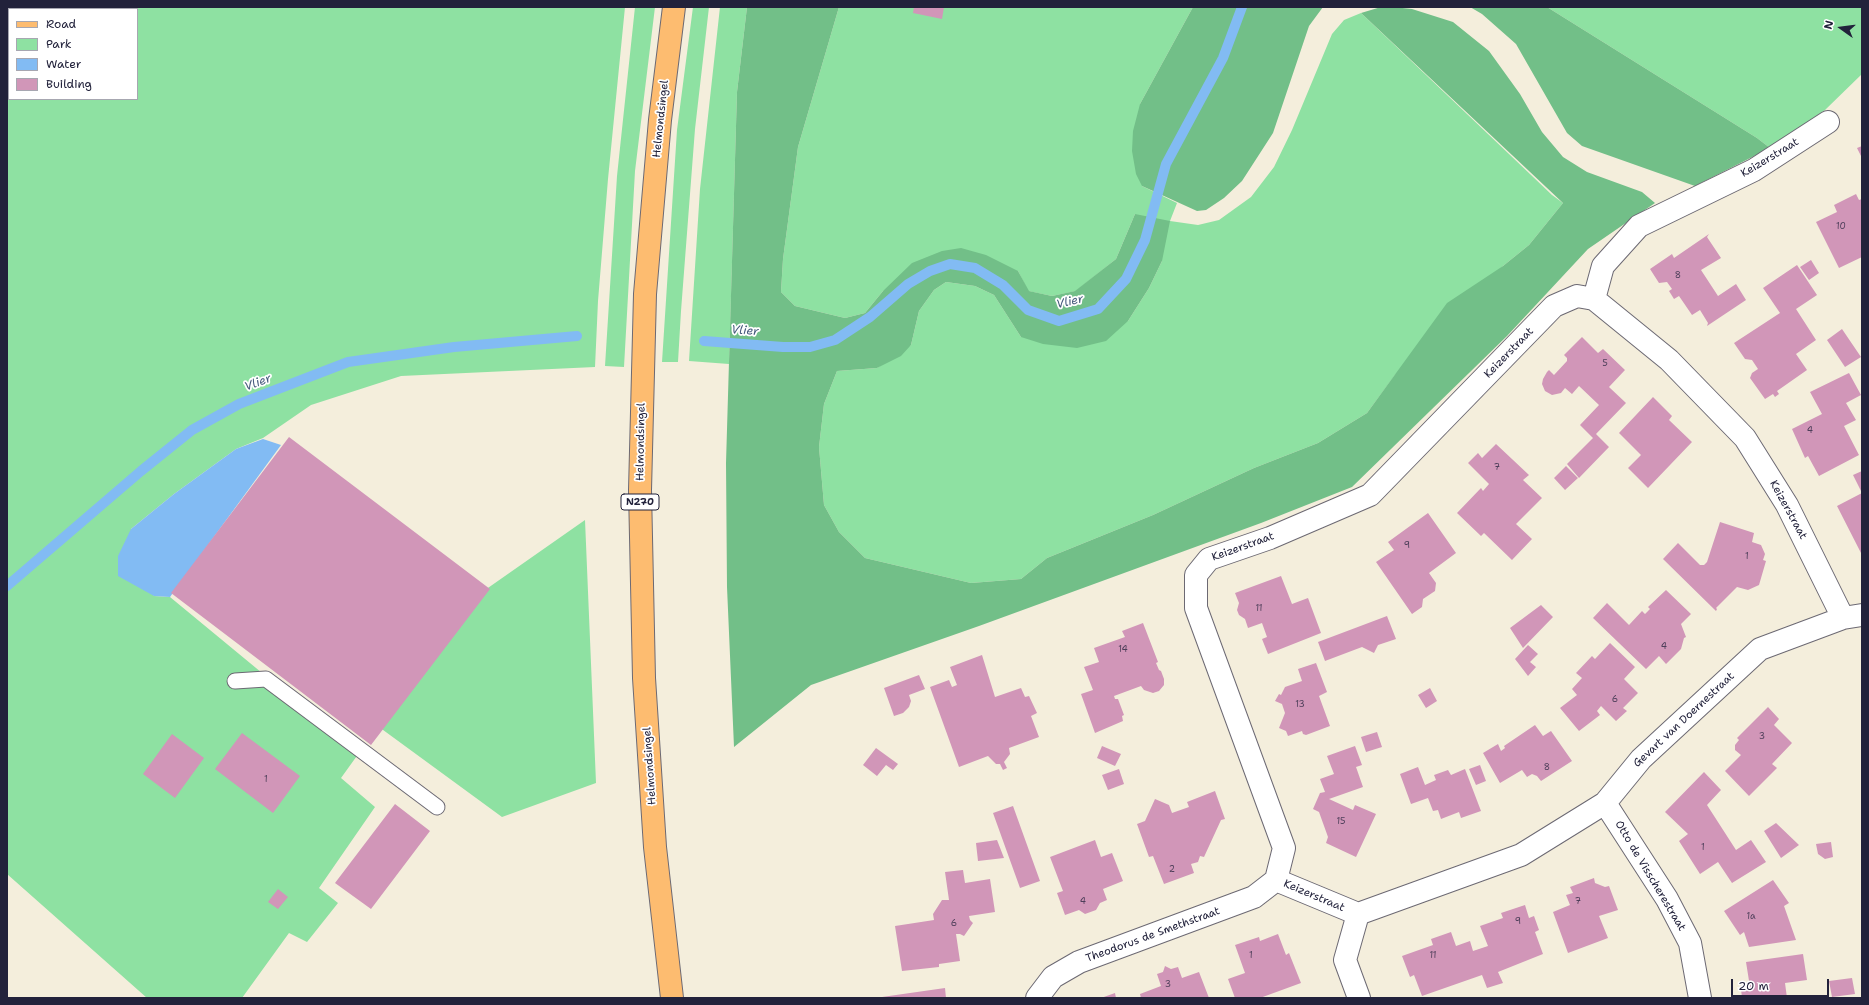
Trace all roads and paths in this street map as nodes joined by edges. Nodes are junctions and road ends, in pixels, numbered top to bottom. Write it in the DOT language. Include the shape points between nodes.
graph roads {
  1 [pos="674,7"];
  2 [pos="1828,122"];
  3 [pos="1594,299"];
  4 [pos="1853,616"];
  5 [pos="236,681"];
  6 [pos="1605,802"];
  7 [pos="437,807"];
  8 [pos="1276,880"];
  9 [pos="1358,914"];
  10 [pos="672,998"];
  11 [pos="1037,998"];
  12 [pos="1359,998"];
  13 [pos="1700,998"];
  1 -- 10 [label="main road, Helmondsingel / N270" via="660,120 645,294 640,490 644,678 655,847"];
  2 -- 3 [label="street, Keizerstraat" via="1754,170 1639,226 1603,266"];
  3 -- 4 [label="street, Keizerstraat" via="1668,360 1745,438"];
  3 -- 8 [label="street, Keizerstraat" via="1577,296 1554,306 1370,495 1270,538 1209,559 1196,575 1196,608 1284,848"];
  4 -- 6 [label="street, Gevart van Doernestraat" via="1760,649 1641,759"];
  5 -- 7 [label="lane" via="266,679"];
  6 -- 9 [label="street, Gevart van Doernestraat" via="1521,855"];
  6 -- 13 [label="street, Otto de Visscherestraat" via="1667,899 1690,943"];
  8 -- 9 [label="street, Keizerstraat"];
  8 -- 11 [label="street, Theodorus de Smethstraat" via="1254,898 1079,962 1053,977"];
  9 -- 12 [label="street" via="1345,960"];
}
